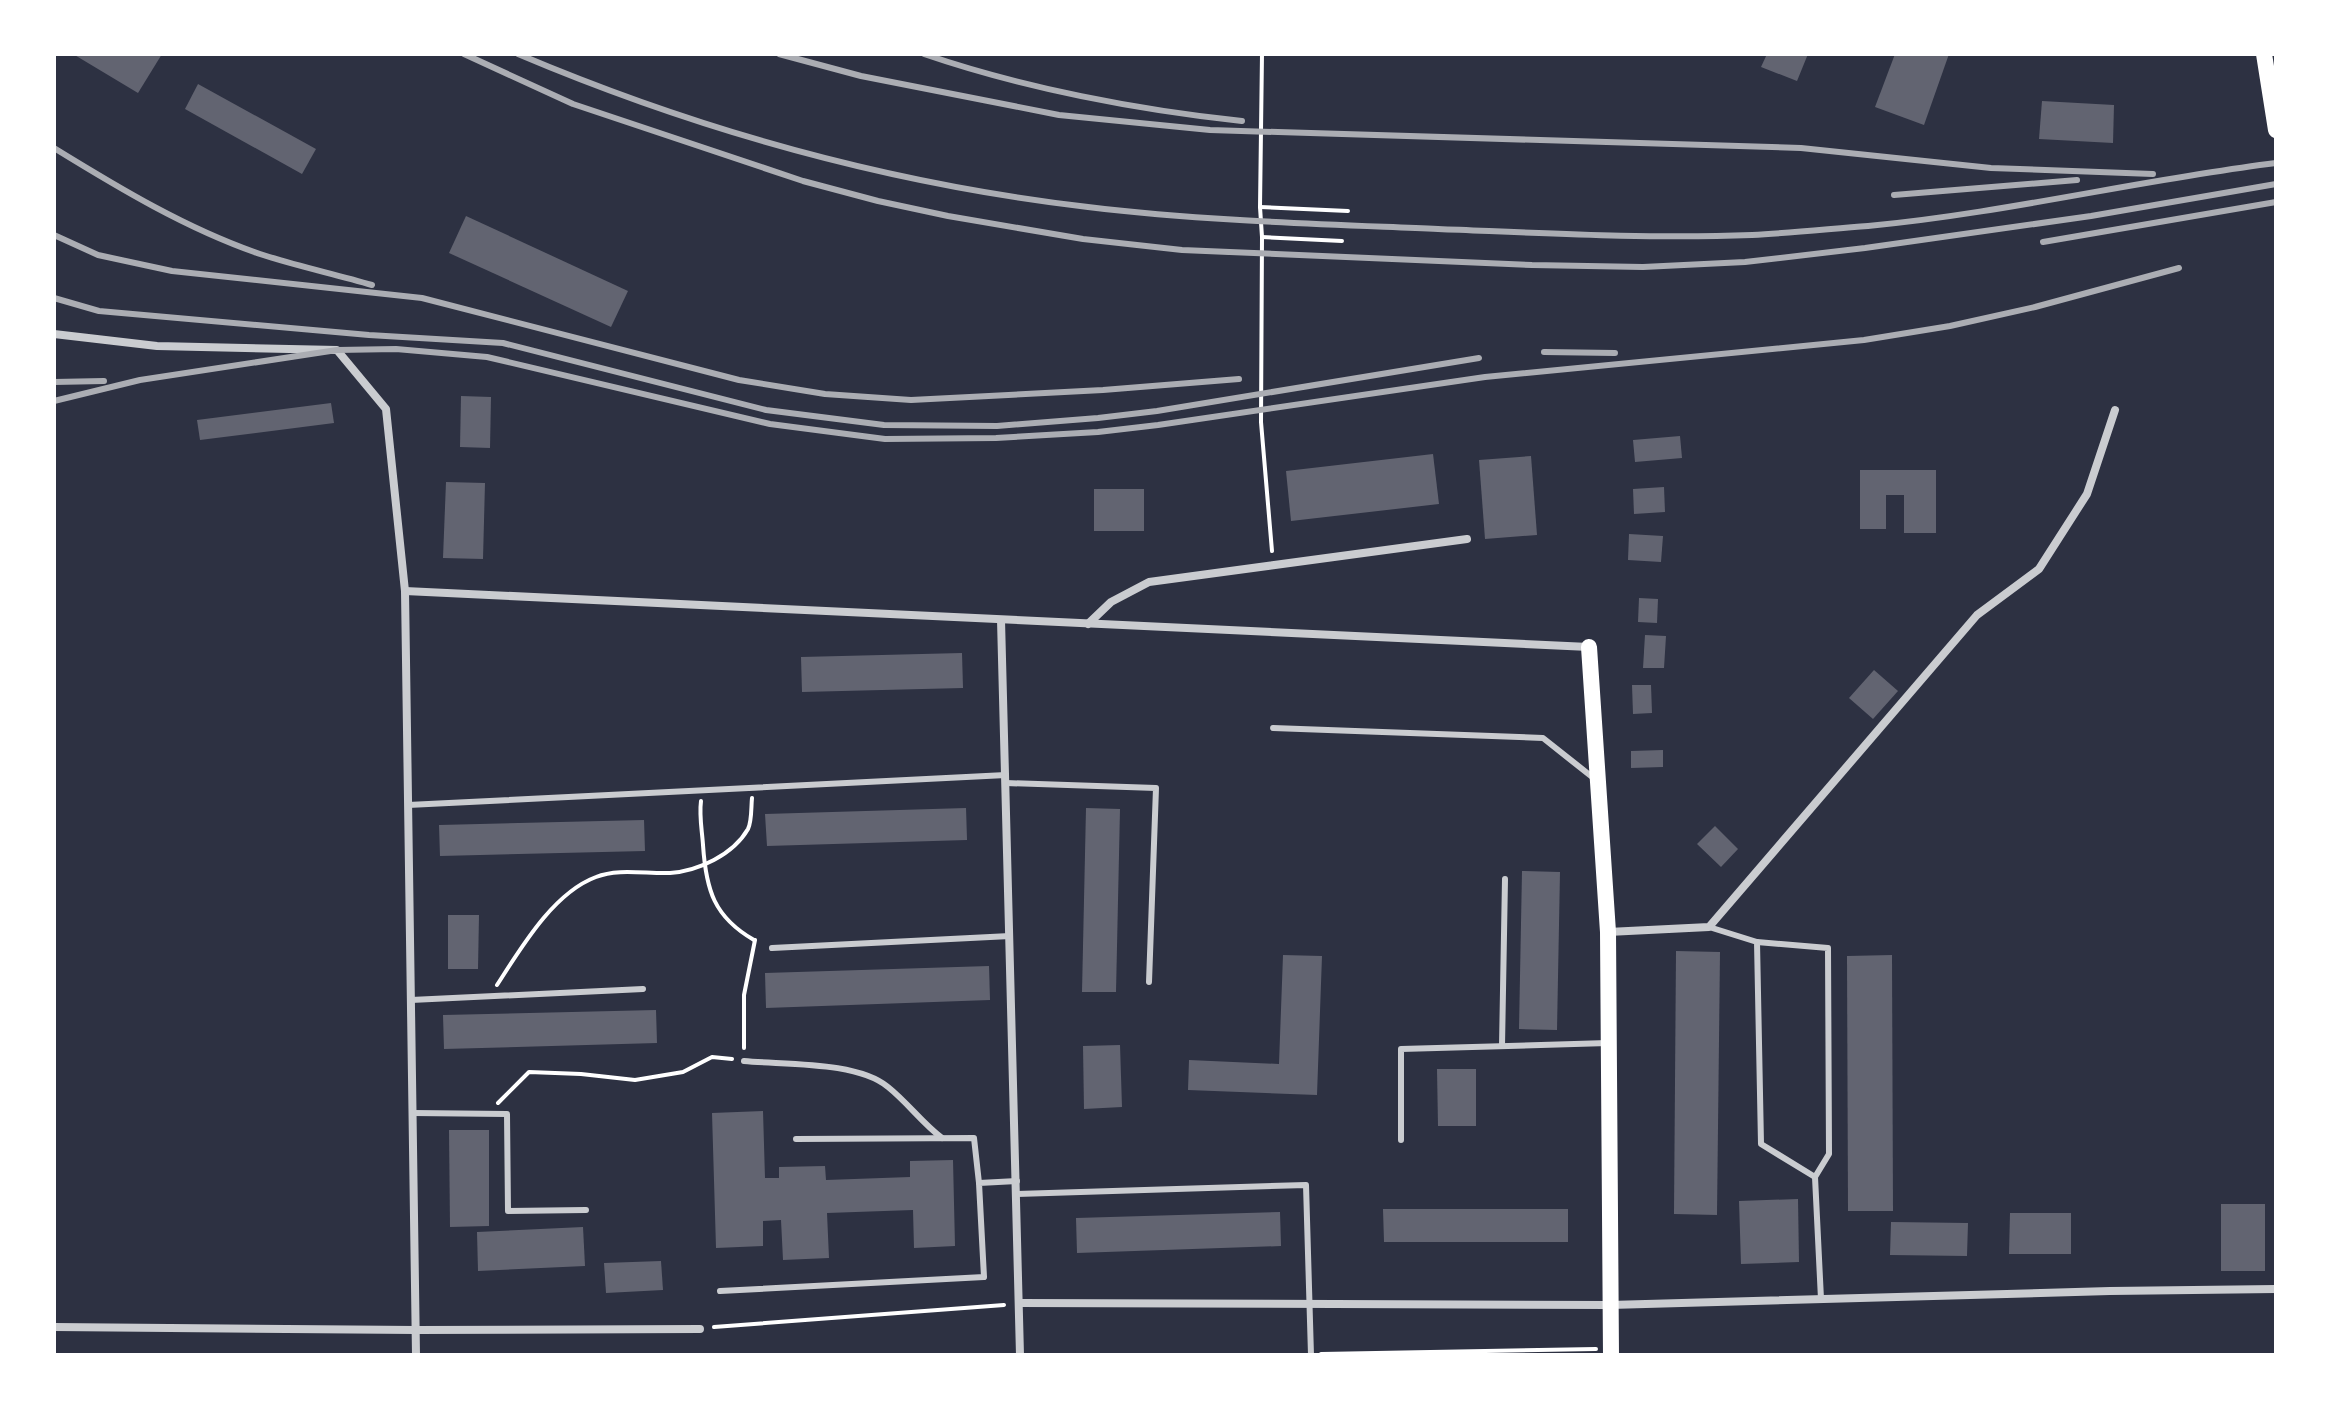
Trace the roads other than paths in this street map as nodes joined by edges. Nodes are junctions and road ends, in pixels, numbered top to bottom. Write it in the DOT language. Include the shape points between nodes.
graph roads {
  1 [pos="2264,54"];
  2 [pos="2276,130"];
  3 [pos="54,334"];
  4 [pos="2115,410"];
  5 [pos="1467,539"];
  6 [pos="405,591"];
  7 [pos="1001,620"];
  8 [pos="1088,624"];
  9 [pos="1589,647"];
  10 [pos="1273,728"];
  11 [pos="1006,779"];
  12 [pos="1598,783"];
  13 [pos="408,805"];
  14 [pos="1505,879"];
  15 [pos="1709,927"];
  16 [pos="1608,932"];
  17 [pos="1010,936"];
  18 [pos="1757,942"];
  19 [pos="772,948"];
  20 [pos="1149,982"];
  21 [pos="643,989"];
  22 [pos="411,1000"];
  23 [pos="1608,1043"];
  24 [pos="1502,1046"];
  25 [pos="744,1061"];
  26 [pos="413,1113"];
  27 [pos="942,1138"];
  28 [pos="796,1139"];
  29 [pos="1401,1140"];
  30 [pos="1815,1177"];
  31 [pos="1017,1181"];
  32 [pos="979,1183"];
  33 [pos="1017,1194"];
  34 [pos="586,1210"];
  35 [pos="2276,1289"];
  36 [pos="720,1291"];
  37 [pos="1821,1299"];
  38 [pos="1020,1303"];
  39 [pos="1310,1304"];
  40 [pos="1610,1305"];
  41 [pos="54,1327"];
  42 [pos="700,1329"];
  43 [pos="416,1330"];
  44 [pos="1611,1352"];
  45 [pos="1311,1354"];
  46 [pos="416,1355"];
  47 [pos="1020,1355"];
  1 -- 2 [label="main road"];
  3 -- 6 [label="street" via="157,346 337,350 386,409"];
  4 -- 15 [label="street" via="2087,494 2039,569 1977,615"];
  5 -- 8 [label="street" via="1149,582 1111,602"];
  6 -- 7 [label="street"];
  6 -- 13 [label="street"];
  7 -- 8 [label="street"];
  7 -- 11 [label="street"];
  8 -- 9 [label="street"];
  9 -- 12 [label="main road"];
  10 -- 12 [label="lane" via="1543,738"];
  11 -- 13 [label="lane"];
  11 -- 17 [label="street"];
  11 -- 20 [label="lane" via="1156,788"];
  12 -- 16 [label="main road"];
  13 -- 22 [label="street"];
  14 -- 24 [label="lane"];
  15 -- 16 [label="street"];
  15 -- 18 [label="lane"];
  16 -- 23 [label="main road"];
  17 -- 19 [label="lane"];
  17 -- 31 [label="street"];
  18 -- 30 [label="lane" via="1761,1144"];
  18 -- 30 [label="lane" via="1828,948 1829,1154"];
  21 -- 22 [label="lane"];
  22 -- 26 [label="street"];
  23 -- 24 [label="lane"];
  23 -- 40 [label="main road"];
  24 -- 29 [label="lane" via="1401,1049"];
  25 -- 27 [label="lane" via="861,1074 886,1085"];
  26 -- 34 [label="lane" via="507,1114 508,1211"];
  26 -- 43 [label="street"];
  27 -- 28 [label="lane"];
  27 -- 32 [label="lane" via="974,1138"];
  30 -- 37 [label="lane"];
  31 -- 32 [label="lane"];
  31 -- 33 [label="street"];
  32 -- 36 [label="lane" via="984,1277"];
  33 -- 38 [label="street"];
  33 -- 39 [label="lane" via="1306,1185"];
  35 -- 37 [label="street"];
  37 -- 40 [label="street"];
  38 -- 39 [label="street"];
  38 -- 47 [label="street"];
  39 -- 40 [label="street"];
  39 -- 45 [label="lane"];
  40 -- 44 [label="main road"];
  41 -- 43 [label="street"];
  42 -- 43 [label="street"];
  43 -- 46 [label="street"];
}
